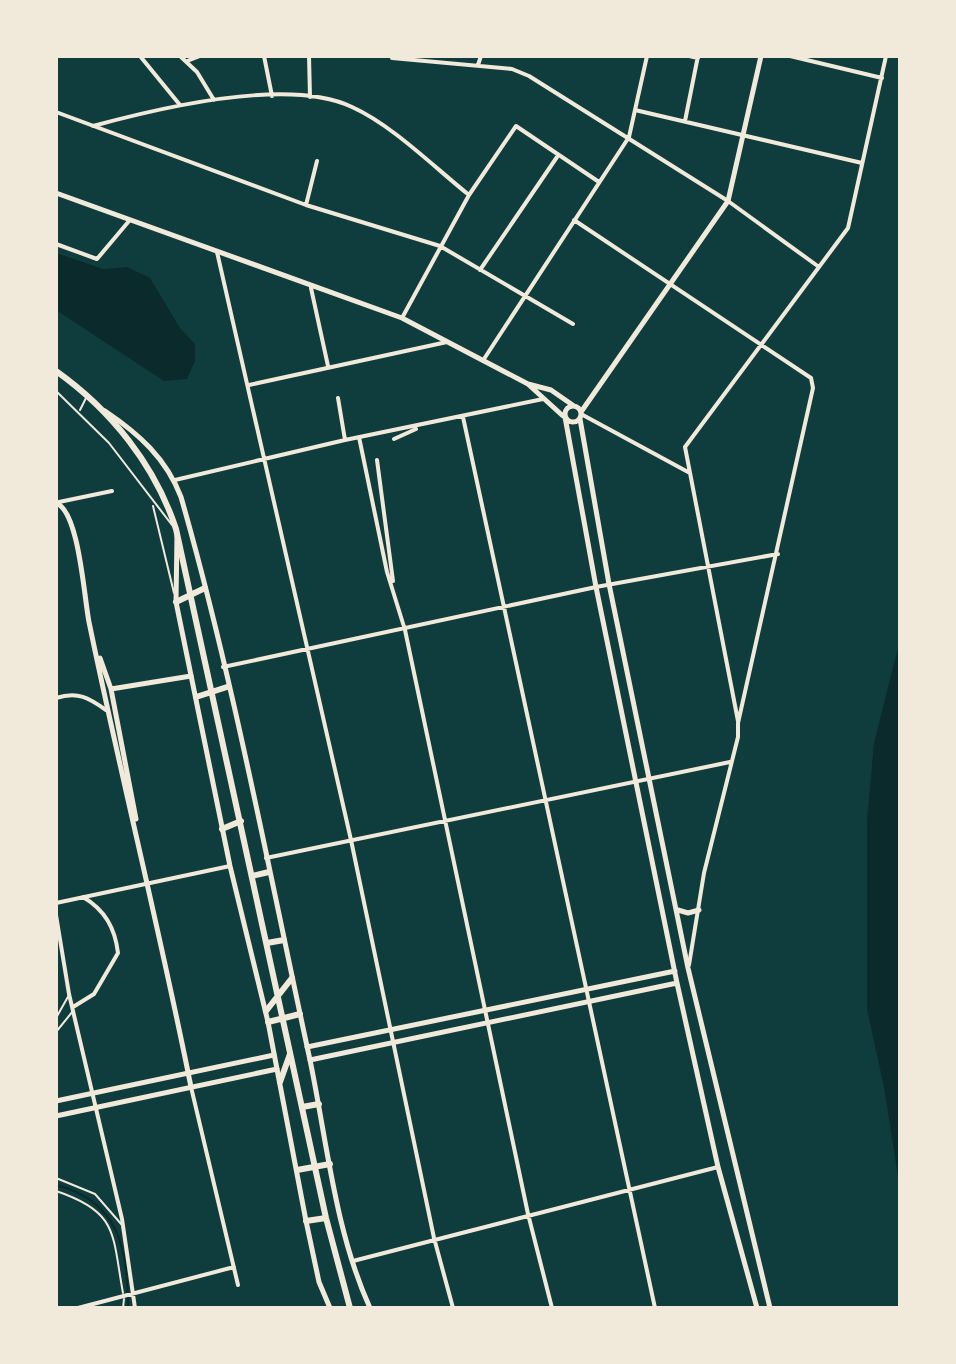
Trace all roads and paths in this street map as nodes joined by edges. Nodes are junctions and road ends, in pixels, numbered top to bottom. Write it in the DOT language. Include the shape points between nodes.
graph roads {
  1 [pos="140,56"];
  2 [pos="180,56"];
  3 [pos="200,56"];
  4 [pos="264,56"];
  5 [pos="309,56"];
  6 [pos="481,56"];
  7 [pos="647,56"];
  8 [pos="689,56"];
  9 [pos="761,56"];
  10 [pos="790,56"];
  11 [pos="886,56"];
  12 [pos="698,57"];
  13 [pos="392,58"];
  14 [pos="187,61"];
  15 [pos="478,65"];
  16 [pos="882,78"];
  17 [pos="272,96"];
  18 [pos="310,97"];
  19 [pos="214,100"];
  20 [pos="180,105"];
  21 [pos="635,110"];
  22 [pos="56,112"];
  23 [pos="685,121"];
  24 [pos="93,126"];
  25 [pos="745,135"];
  26 [pos="629,137"];
  27 [pos="558,156"];
  28 [pos="317,161"];
  29 [pos="862,163"];
  30 [pos="599,182"];
  31 [pos="56,193"];
  32 [pos="469,195"];
  33 [pos="728,201"];
  34 [pos="306,205"];
  35 [pos="574,220"];
  36 [pos="129,221"];
  37 [pos="56,244"];
  38 [pos="440,246"];
  39 [pos="217,252"];
  40 [pos="819,267"];
  41 [pos="480,270"];
  42 [pos="672,283"];
  43 [pos="311,288"];
  44 [pos="525,296"];
  45 [pos="402,318"];
  46 [pos="573,324"];
  47 [pos="450,341"];
  48 [pos="761,342"];
  49 [pos="484,359"];
  50 [pos="328,366"];
  51 [pos="56,371"];
  52 [pos="528,384"];
  53 [pos="249,385"];
  54 [pos="56,391"];
  55 [pos="87,396"];
  56 [pos="338,398"];
  57 [pos="543,399"];
  58 [pos="574,406"];
  59 [pos="102,409"];
  60 [pos="79,412"];
  61 [pos="580,415"];
  62 [pos="463,417"];
  63 [pos="565,417"];
  64 [pos="429,424"];
  65 [pos="359,437"];
  66 [pos="394,439"];
  67 [pos="345,440"];
  68 [pos="267,459"];
  69 [pos="377,460"];
  70 [pos="689,473"];
  71 [pos="175,480"];
  72 [pos="112,491"];
  73 [pos="593,496"];
  74 [pos="578,499"];
  75 [pos="151,500"];
  76 [pos="58,502"];
  77 [pos="176,531"];
  78 [pos="778,554"];
  79 [pos="705,565"];
  80 [pos="609,584"];
  81 [pos="394,587"];
  82 [pos="596,587"];
  83 [pos="205,588"];
  84 [pos="192,593"];
  85 [pos="176,602"];
  86 [pos="503,608"];
  87 [pos="405,630"];
  88 [pos="92,638"];
  89 [pos="309,649"];
  90 [pos="223,667"];
  91 [pos="191,676"];
  92 [pos="227,687"];
  93 [pos="111,689"];
  94 [pos="211,690"];
  95 [pos="196,697"];
  96 [pos="56,698"];
  97 [pos="106,710"];
  98 [pos="738,723"];
  99 [pos="731,761"];
  100 [pos="651,779"];
  101 [pos="635,782"];
  102 [pos="543,800"];
  103 [pos="446,820"];
  104 [pos="241,821"];
  105 [pos="222,829"];
  106 [pos="351,840"];
  107 [pos="139,845"];
  108 [pos="266,858"];
  109 [pos="230,866"];
  110 [pos="269,872"];
  111 [pos="252,876"];
  112 [pos="148,881"];
  113 [pos="83,897"];
  114 [pos="56,903"];
  115 [pos="678,910"];
  116 [pos="699,910"];
  117 [pos="56,915"];
  118 [pos="284,940"];
  119 [pos="267,943"];
  120 [pos="688,968"];
  121 [pos="675,971"];
  122 [pos="292,978"];
  123 [pos="677,983"];
  124 [pos="585,992"];
  125 [pos="69,994"];
  126 [pos="279,997"];
  127 [pos="587,1003"];
  128 [pos="73,1009"];
  129 [pos="266,1011"];
  130 [pos="488,1012"];
  131 [pos="300,1014"];
  132 [pos="56,1018"];
  133 [pos="283,1018"];
  134 [pos="268,1022"];
  135 [pos="491,1024"];
  136 [pos="56,1032"];
  137 [pos="389,1033"];
  138 [pos="392,1045"];
  139 [pos="307,1047"];
  140 [pos="708,1052"];
  141 [pos="290,1054"];
  142 [pos="274,1055"];
  143 [pos="695,1055"];
  144 [pos="310,1060"];
  145 [pos="277,1069"];
  146 [pos="189,1073"];
  147 [pos="280,1082"];
  148 [pos="191,1087"];
  149 [pos="93,1093"];
  150 [pos="56,1101"];
  151 [pos="319,1104"];
  152 [pos="302,1107"];
  153 [pos="95,1108"];
  154 [pos="56,1116"];
  155 [pos="330,1164"];
  156 [pos="315,1167"];
  157 [pos="718,1167"];
  158 [pos="297,1170"];
  159 [pos="56,1178"];
  160 [pos="629,1190"];
  161 [pos="56,1191"];
  162 [pos="528,1214"];
  163 [pos="326,1218"];
  164 [pos="306,1221"];
  165 [pos="123,1226"];
  166 [pos="434,1238"];
  167 [pos="353,1261"];
  168 [pos="234,1267"];
  169 [pos="238,1285"];
  170 [pos="135,1294"];
  171 [pos="124,1297"];
  172 [pos="78,1308"];
  173 [pos="123,1308"];
  174 [pos="135,1308"];
  175 [pos="330,1308"];
  176 [pos="350,1308"];
  177 [pos="370,1308"];
  178 [pos="453,1308"];
  179 [pos="552,1308"];
  180 [pos="655,1308"];
  181 [pos="757,1308"];
  182 [pos="770,1308"];
  1 -- 20 [label="street"];
  2 -- 14 [label="street"];
  3 -- 14 [label="street"];
  4 -- 17 [label="street"];
  5 -- 18 [label="street"];
  6 -- 15 [label="street"];
  7 -- 21 [label="street"];
  8 -- 12 [label="street"];
  9 -- 25 [label="street"];
  10 -- 16 [label="street"];
  11 -- 16 [label="street"];
  12 -- 23 [label="street"];
  13 -- 15 [label="street"];
  14 -- 19 [label="street"];
  15 -- 26 [label="street" via="529,76"];
  16 -- 29 [label="street"];
  17 -- 18 [label="street"];
  17 -- 19 [label="street"];
  18 -- 32 [label="street" via="361,111"];
  19 -- 20 [label="street"];
  20 -- 24 [label="street"];
  21 -- 23 [label="street"];
  21 -- 26 [label="street"];
  22 -- 24 [label="street"];
  23 -- 25 [label="street"];
  24 -- 34 [label="street"];
  25 -- 29 [label="street"];
  25 -- 33 [label="street"];
  26 -- 30 [label="street"];
  26 -- 33 [label="street"];
  27 -- 30 [label="street"];
  27 -- 32 [label="street" via="516,126"];
  27 -- 41 [label="street"];
  28 -- 34 [label="street"];
  29 -- 40 [label="street" via="848,228"];
  30 -- 35 [label="street"];
  31 -- 36 [label="street"];
  32 -- 38 [label="street"];
  33 -- 40 [label="street"];
  33 -- 42 [label="street"];
  34 -- 38 [label="street"];
  35 -- 42 [label="street"];
  35 -- 44 [label="street"];
  36 -- 37 [label="street" via="97,259"];
  36 -- 39 [label="street"];
  38 -- 41 [label="street"];
  38 -- 45 [label="street"];
  39 -- 43 [label="street"];
  39 -- 53 [label="street"];
  40 -- 48 [label="street"];
  41 -- 44 [label="street"];
  42 -- 48 [label="street"];
  42 -- 61 [label="street"];
  43 -- 45 [label="street"];
  43 -- 50 [label="street"];
  44 -- 46 [label="street"];
  44 -- 49 [label="street"];
  45 -- 47 [label="street"];
  47 -- 49 [label="street"];
  47 -- 50 [label="street"];
  48 -- 70 [label="street" via="689,438"];
  48 -- 78 [label="street" via="811,378 813,388"];
  49 -- 52 [label="street"];
  50 -- 53 [label="street"];
  51 -- 55 [label="highway"];
  52 -- 57 [label="street"];
  52 -- 58 [label="street" via="551,390"];
  53 -- 68 [label="street"];
  54 -- 60 [label="lane"];
  55 -- 59 [label="highway"];
  55 -- 60 [label="lane"];
  56 -- 67 [label="street"];
  57 -- 62 [label="street"];
  57 -- 63 [label="street"];
  58 -- 61 [label="street"];
  58 -- 63 [label="street" via="566,409"];
  59 -- 71 [label="street" via="136,432"];
  59 -- 77 [label="highway" via="151,471"];
  60 -- 75 [label="lane" via="142,482"];
  61 -- 63 [label="street" via="573,423"];
  61 -- 70 [label="street"];
  61 -- 73 [label="street"];
  62 -- 64 [label="street"];
  62 -- 86 [label="street"];
  63 -- 74 [label="street"];
  64 -- 65 [label="street"];
  64 -- 66 [label="street"];
  65 -- 67 [label="street"];
  65 -- 81 [label="street"];
  67 -- 68 [label="street"];
  68 -- 71 [label="street"];
  68 -- 89 [label="street"];
  69 -- 81 [label="street"];
  70 -- 79 [label="street"];
  71 -- 83 [label="street"];
  72 -- 76 [label="street"];
  73 -- 74 [label="street"];
  73 -- 80 [label="street"];
  74 -- 82 [label="street"];
  75 -- 77 [label="lane"];
  75 -- 85 [label="lane"];
  76 -- 88 [label="street" via="78,541"];
  77 -- 84 [label="highway"];
  77 -- 85 [label="street"];
  78 -- 79 [label="street"];
  78 -- 98 [label="street"];
  79 -- 80 [label="street"];
  79 -- 98 [label="street"];
  80 -- 82 [label="street"];
  80 -- 100 [label="street"];
  81 -- 87 [label="street"];
  82 -- 86 [label="street"];
  82 -- 101 [label="street"];
  83 -- 84 [label="highway"];
  83 -- 90 [label="street"];
  84 -- 85 [label="highway"];
  84 -- 94 [label="highway"];
  85 -- 91 [label="street"];
  86 -- 87 [label="street"];
  86 -- 102 [label="street"];
  87 -- 89 [label="street"];
  87 -- 103 [label="street"];
  88 -- 93 [label="street"];
  88 -- 97 [label="street"];
  89 -- 90 [label="street"];
  89 -- 106 [label="street"];
  90 -- 92 [label="street"];
  91 -- 93 [label="street"];
  91 -- 95 [label="street"];
  92 -- 94 [label="highway"];
  92 -- 108 [label="street"];
  93 -- 107 [label="street"];
  94 -- 95 [label="highway"];
  94 -- 104 [label="highway"];
  95 -- 105 [label="street"];
  96 -- 97 [label="street" via="76,694"];
  97 -- 107 [label="street"];
  98 -- 99 [label="street"];
  99 -- 100 [label="street"];
  99 -- 116 [label="street"];
  100 -- 101 [label="street"];
  100 -- 115 [label="street"];
  101 -- 102 [label="street"];
  101 -- 121 [label="street"];
  102 -- 103 [label="street"];
  102 -- 124 [label="street"];
  103 -- 106 [label="street"];
  103 -- 130 [label="street"];
  104 -- 105 [label="highway"];
  104 -- 111 [label="highway"];
  105 -- 109 [label="street"];
  106 -- 108 [label="street"];
  106 -- 137 [label="street"];
  107 -- 112 [label="street"];
  108 -- 110 [label="street"];
  109 -- 112 [label="street"];
  109 -- 129 [label="street"];
  110 -- 111 [label="highway"];
  110 -- 118 [label="street"];
  111 -- 119 [label="highway"];
  112 -- 113 [label="street"];
  112 -- 146 [label="street"];
  113 -- 114 [label="street"];
  113 -- 128 [label="street" via="110,924 118,953 94,994"];
  115 -- 116 [label="street"];
  115 -- 120 [label="street"];
  116 -- 120 [label="street"];
  117 -- 125 [label="street"];
  118 -- 119 [label="highway"];
  118 -- 122 [label="street"];
  119 -- 126 [label="highway"];
  120 -- 140 [label="street"];
  121 -- 123 [label="street"];
  121 -- 124 [label="street"];
  122 -- 126 [label="highway"];
  122 -- 131 [label="street"];
  123 -- 127 [label="street"];
  123 -- 143 [label="street"];
  124 -- 127 [label="street"];
  124 -- 130 [label="street"];
  125 -- 128 [label="street"];
  125 -- 132 [label="lane"];
  126 -- 129 [label="highway"];
  126 -- 133 [label="highway"];
  127 -- 135 [label="street"];
  127 -- 160 [label="street"];
  128 -- 136 [label="lane"];
  128 -- 149 [label="street"];
  129 -- 134 [label="street"];
  130 -- 135 [label="street"];
  130 -- 137 [label="street"];
  131 -- 133 [label="highway"];
  131 -- 139 [label="street"];
  133 -- 134 [label="highway"];
  133 -- 141 [label="highway"];
  134 -- 142 [label="street"];
  135 -- 138 [label="street"];
  135 -- 162 [label="street"];
  137 -- 138 [label="street"];
  137 -- 139 [label="street"];
  138 -- 144 [label="street"];
  138 -- 166 [label="street"];
  139 -- 144 [label="street"];
  140 -- 143 [label="street"];
  140 -- 182 [label="street"];
  141 -- 147 [label="highway"];
  141 -- 152 [label="highway"];
  142 -- 145 [label="street"];
  142 -- 146 [label="street"];
  143 -- 157 [label="street"];
  144 -- 151 [label="street"];
  145 -- 147 [label="street"];
  145 -- 148 [label="street"];
  146 -- 148 [label="street"];
  146 -- 149 [label="street"];
  147 -- 158 [label="street"];
  148 -- 153 [label="street"];
  148 -- 168 [label="street"];
  149 -- 150 [label="street"];
  149 -- 153 [label="street"];
  151 -- 152 [label="highway"];
  151 -- 155 [label="street"];
  152 -- 156 [label="highway"];
  153 -- 154 [label="street"];
  153 -- 165 [label="street"];
  155 -- 156 [label="highway"];
  155 -- 167 [label="street"];
  156 -- 158 [label="highway"];
  156 -- 163 [label="highway"];
  157 -- 160 [label="street"];
  157 -- 181 [label="street"];
  158 -- 164 [label="street"];
  159 -- 165 [label="lane" via="95,1194"];
  160 -- 162 [label="street"];
  160 -- 180 [label="street"];
  161 -- 171 [label="lane" via="95,1206 105,1219"];
  162 -- 166 [label="street"];
  162 -- 179 [label="street"];
  163 -- 164 [label="highway"];
  163 -- 176 [label="highway"];
  164 -- 175 [label="street"];
  165 -- 170 [label="street"];
  166 -- 167 [label="street"];
  166 -- 178 [label="street"];
  167 -- 177 [label="street"];
  168 -- 169 [label="street"];
  168 -- 170 [label="street"];
  170 -- 171 [label="street"];
  170 -- 174 [label="street"];
  171 -- 172 [label="street"];
  171 -- 173 [label="lane"];
}
